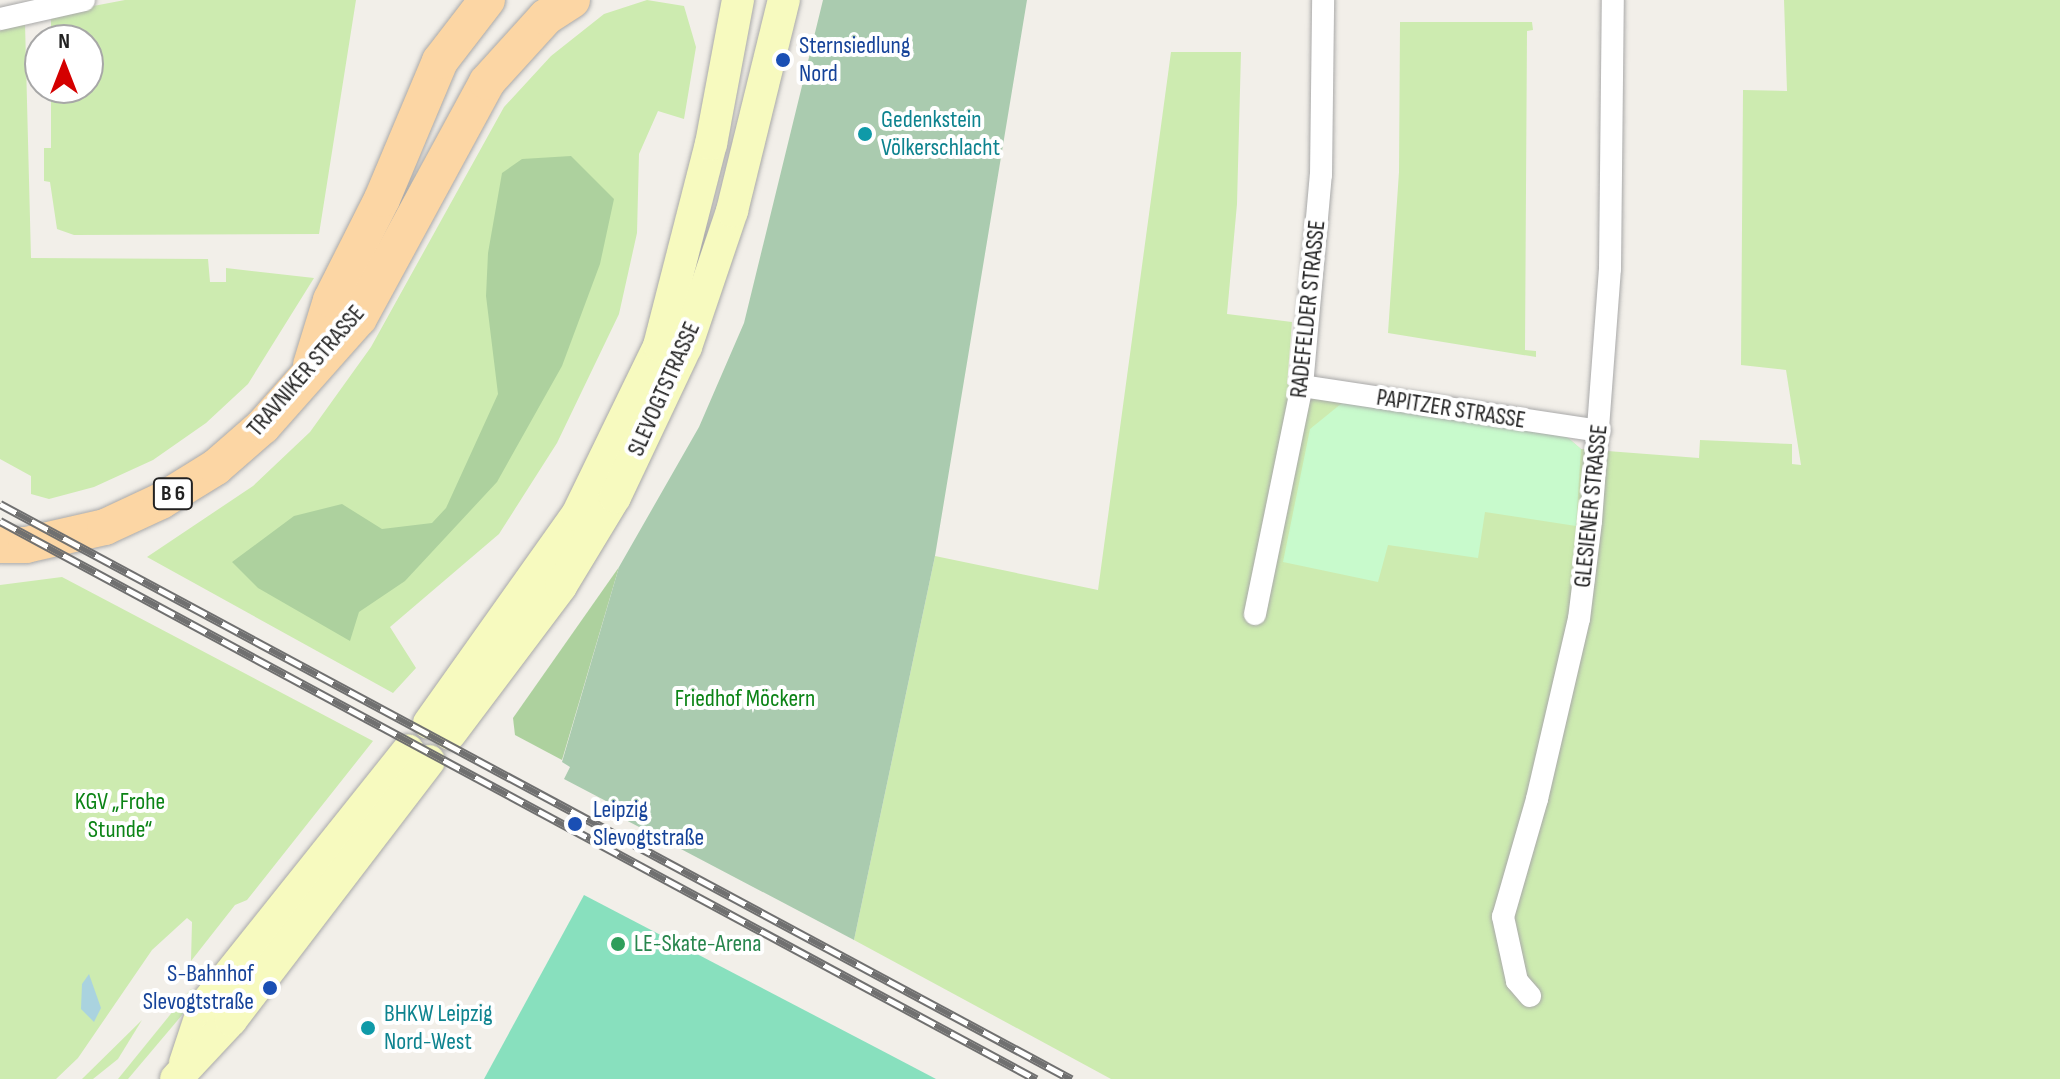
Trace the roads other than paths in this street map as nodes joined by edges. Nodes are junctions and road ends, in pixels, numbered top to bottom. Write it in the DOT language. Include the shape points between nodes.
graph roads {
  1 [pos="84,0"];
  2 [pos="487,0"];
  3 [pos="784,0"];
  4 [pos="1323,0"];
  5 [pos="1613,0"];
  6 [pos="735,2"];
  7 [pos="550,6"];
  8 [pos="0,19"];
  9 [pos="308,374"];
  10 [pos="1302,386"];
  11 [pos="1600,431"];
  12 [pos="0,545"];
  13 [pos="1255,614"];
  14 [pos="418,755"];
  15 [pos="1530,996"];
  16 [pos="183,1077"];
  1 -- 8 [label="street"];
  2 -- 9 [label="main road, TRAVNIKER STRASSE / B 6" via="440,61 382,199 331,300"];
  3 -- 6 [label="main road, SLEVOGTSTRASSE" via="732,211 686,347 615,497 561,586 440,728 577,515 659,346 711,144"];
  4 -- 10 [label="street, RADEFELDER STRASSE" via="1321,175"];
  5 -- 11 [label="street, GLESIENER STRASSE" via="1610,269"];
  7 -- 9 [label="main road, TRAVNIKER STRASSE / B 6" via="487,82 359,318"];
  9 -- 12 [label="main road, TRAVNIKER STRASSE / B 6" via="263,426 216,467 161,501 105,527 26,545"];
  10 -- 11 [label="street, PAPITZER STRASSE"];
  10 -- 13 [label="street, RADEFELDER STRASSE"];
  11 -- 15 [label="street, GLESIENER STRASSE" via="1579,619 1503,917 1517,981"];
  14 -- 16 [label="main road" via="231,1020"];
}
